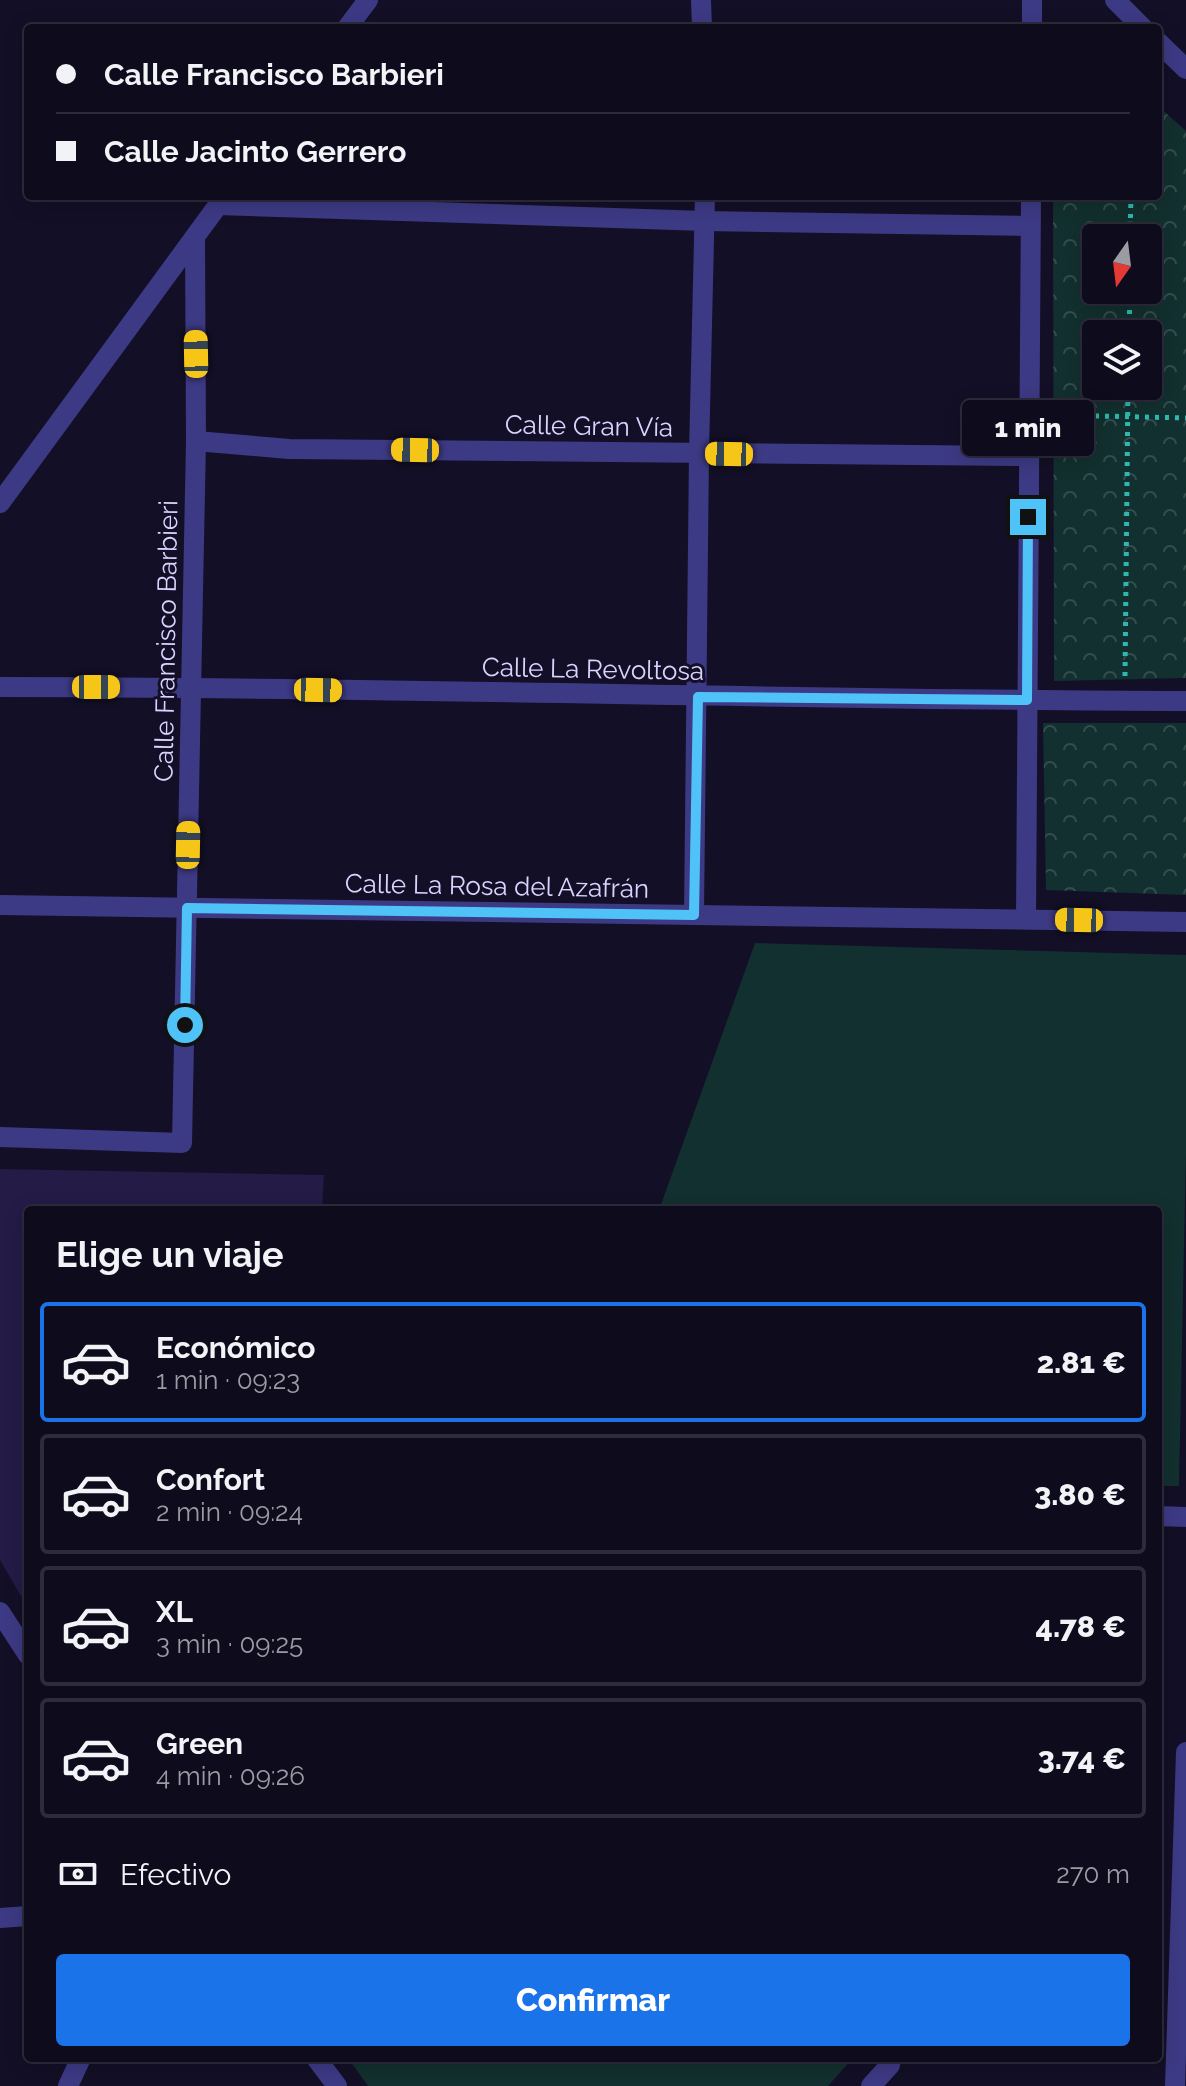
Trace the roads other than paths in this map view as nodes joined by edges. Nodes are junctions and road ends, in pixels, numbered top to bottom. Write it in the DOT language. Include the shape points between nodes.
graph roads {
  1 [pos="368,0"];
  2 [pos="701,0"];
  3 [pos="1032,0"];
  4 [pos="1115,0"];
  5 [pos="350,24"];
  6 [pos="702,24"];
  7 [pos="1032,24"];
  8 [pos="1139,24"];
  9 [pos="1162,46"];
  10 [pos="1186,69"];
  11 [pos="222,200"];
  12 [pos="705,200"];
  13 [pos="1031,200"];
  14 [pos="705,221"];
  15 [pos="1030,226"];
  16 [pos="195,237"];
  17 [pos="196,441"];
  18 [pos="699,453"];
  19 [pos="1029,456"];
  20 [pos="0,503"];
  21 [pos="0,687"];
  22 [pos="192,687"];
  23 [pos="698,697"];
  24 [pos="1027,700"];
  25 [pos="1186,701"];
  26 [pos="0,905"];
  27 [pos="187,908"];
  28 [pos="694,915"];
  29 [pos="1026,919"];
  30 [pos="1186,922"];
  31 [pos="0,1137"];
  32 [pos="1162,1516"];
  33 [pos="1186,1517"];
  34 [pos="0,1612"];
  35 [pos="24,1649"];
  36 [pos="1186,1752"];
  37 [pos="24,1916"];
  38 [pos="0,1918"];
  39 [pos="79,2062"];
  40 [pos="319,2062"];
  41 [pos="889,2062"];
  42 [pos="890,2062"];
  43 [pos="68,2086"];
  44 [pos="337,2086"];
  45 [pos="871,2086"];
  46 [pos="889,2086"];
  47 [pos="1175,2086"];
  1 -- 5 [label="street"];
  2 -- 6 [label="street"];
  3 -- 7 [label="street"];
  4 -- 8 [label="street"];
  9 -- 10 [label="street"];
  11 -- 14 [label="street"];
  11 -- 16 [label="street"];
  12 -- 14 [label="street"];
  13 -- 15 [label="street"];
  14 -- 15 [label="street"];
  14 -- 18 [label="street"];
  15 -- 19 [label="street"];
  16 -- 17 [label="street, Calle Francisco Barbieri"];
  16 -- 20 [label="street"];
  17 -- 18 [label="street, Calle Gran Vía" via="289,449"];
  17 -- 22 [label="street, Calle Francisco Barbieri"];
  18 -- 19 [label="street, Calle Gran Vía"];
  18 -- 23 [label="street"];
  19 -- 24 [label="street"];
  21 -- 22 [label="street, Calle La Revoltosa"];
  22 -- 23 [label="street, Calle La Revoltosa"];
  22 -- 27 [label="street, Calle Francisco Barbieri"];
  23 -- 24 [label="street, Calle La Revoltosa"];
  23 -- 28 [label="street"];
  24 -- 25 [label="street, Calle La Revoltosa"];
  24 -- 29 [label="street"];
  26 -- 27 [label="street, Calle La Rosa del Azafrán"];
  27 -- 28 [label="street, Calle La Rosa del Azafrán"];
  27 -- 31 [label="street, Calle Francisco Barbieri" via="182,1143"];
  28 -- 29 [label="street, Calle La Rosa del Azafrán"];
  29 -- 30 [label="street, Calle La Rosa del Azafrán"];
  32 -- 33 [label="street"];
  34 -- 35 [label="street"];
  36 -- 47 [label="street"];
  37 -- 38 [label="street"];
  39 -- 43 [label="street"];
  40 -- 44 [label="street"];
  41 -- 45 [label="street"];
  42 -- 46 [label="street"];
}
